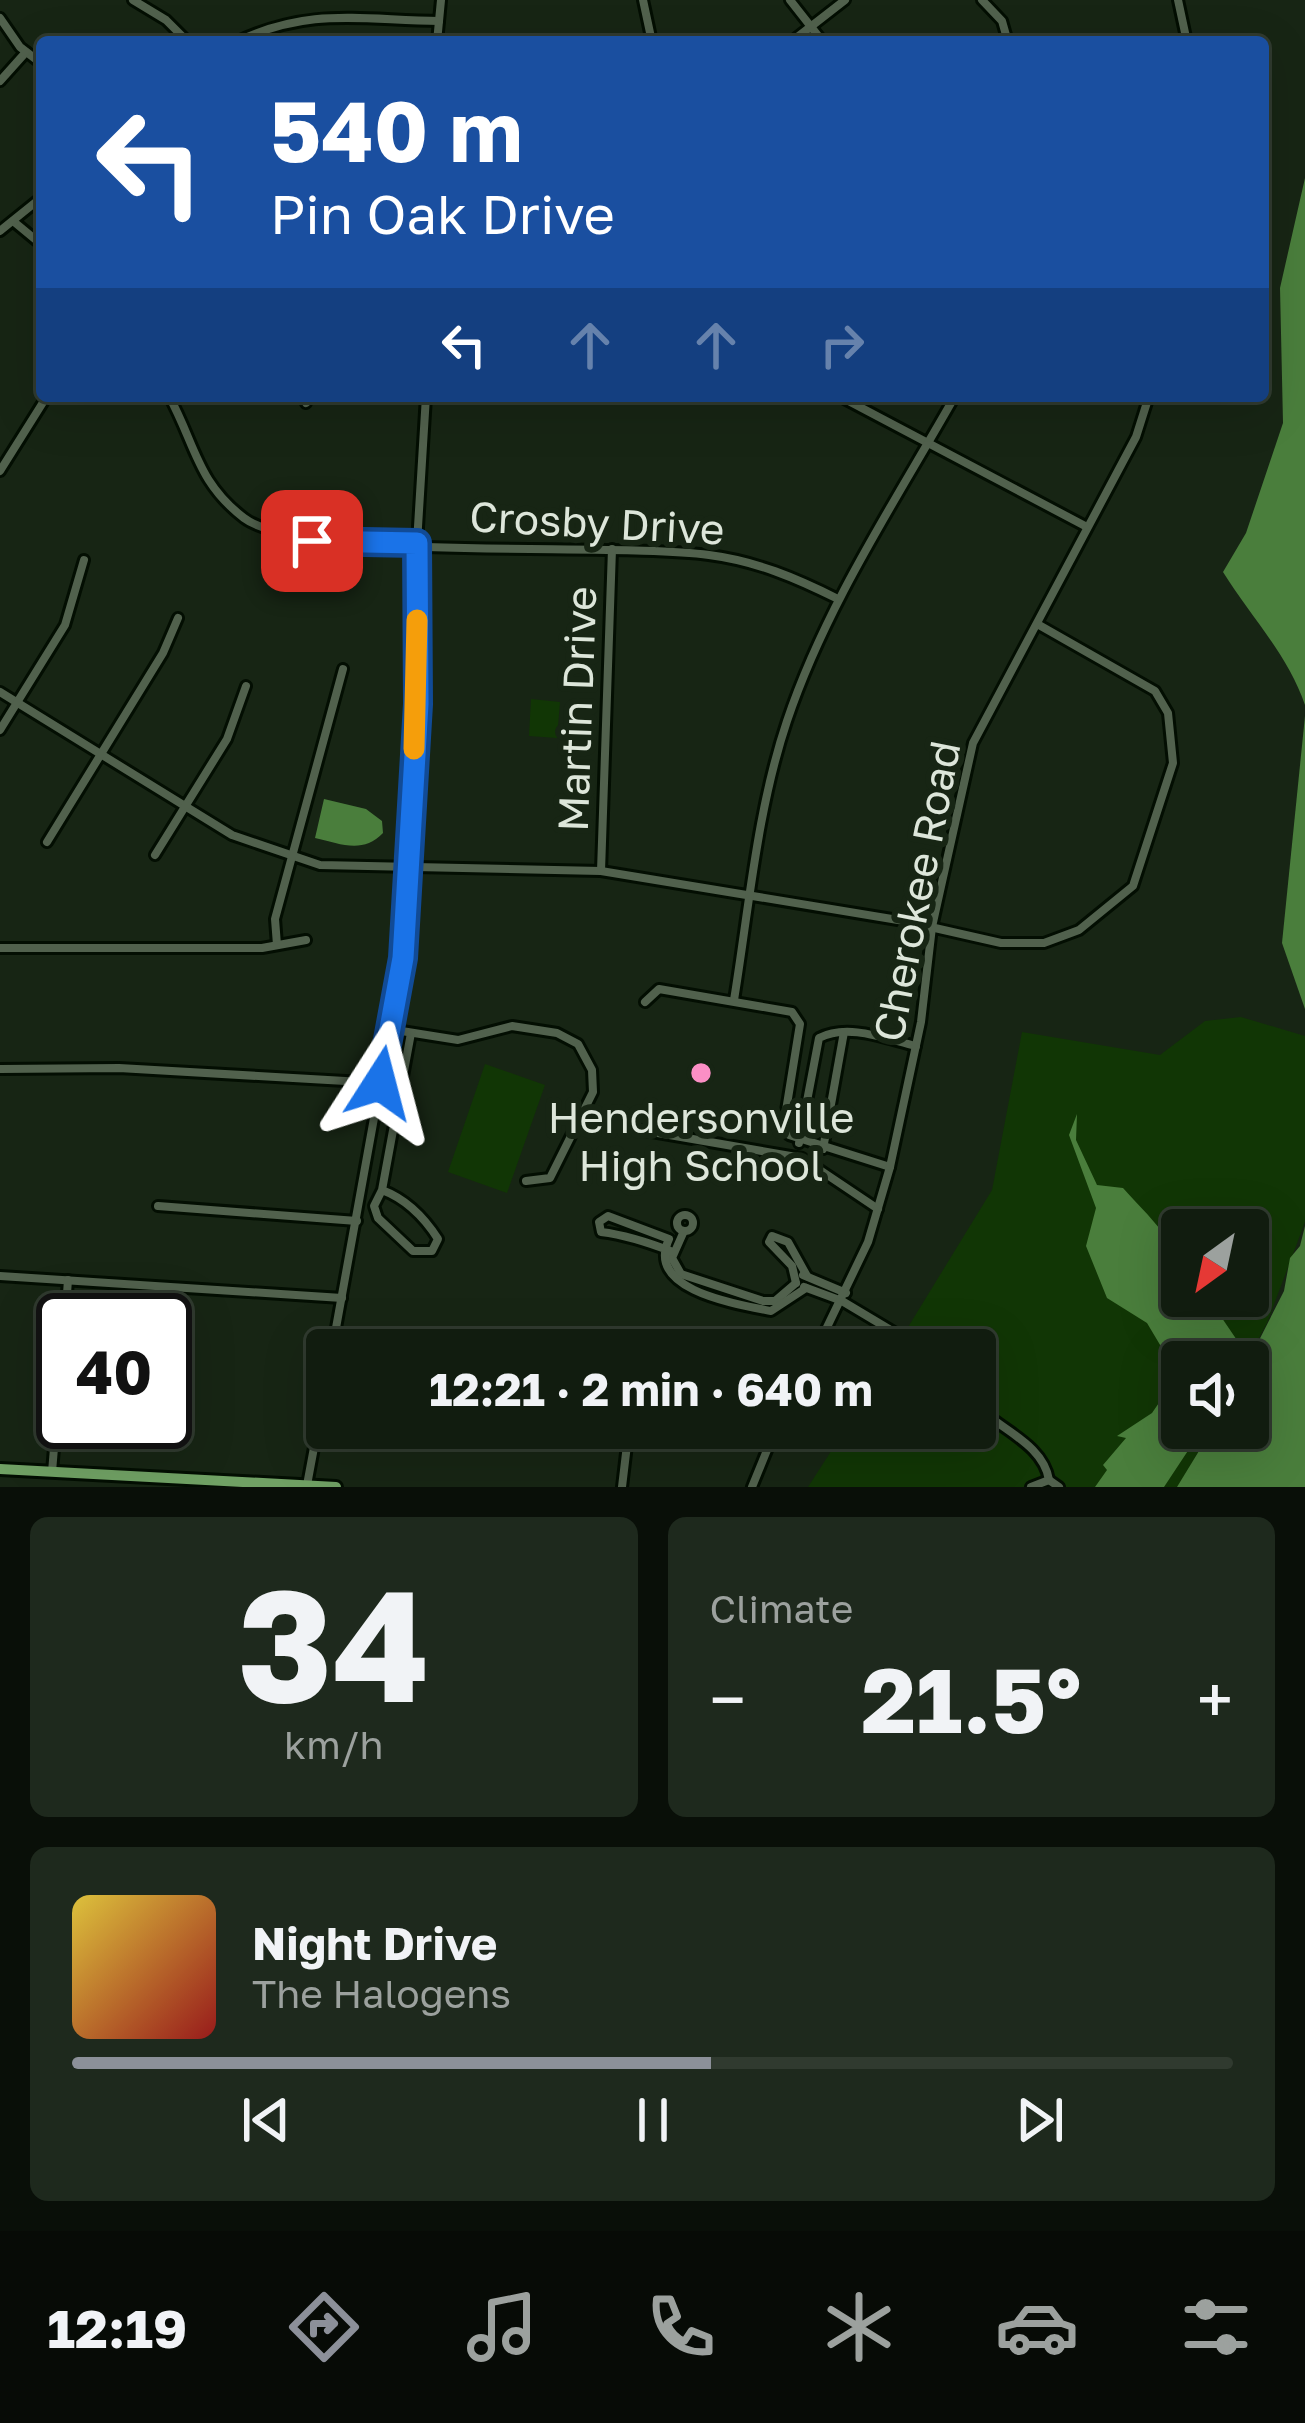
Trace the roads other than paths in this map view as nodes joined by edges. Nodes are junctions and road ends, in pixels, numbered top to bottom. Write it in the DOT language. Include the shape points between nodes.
graph roads {
  1 [pos="133,0"];
  2 [pos="321,0"];
  3 [pos="441,0"];
  4 [pos="644,0"];
  5 [pos="790,0"];
  6 [pos="845,0"];
  7 [pos="982,0"];
  8 [pos="1178,0"];
  9 [pos="322,17"];
  10 [pos="0,19"];
  11 [pos="439,22"];
  12 [pos="812,28"];
  13 [pos="182,36"];
  14 [pos="249,36"];
  15 [pos="438,36"];
  16 [pos="651,36"];
  17 [pos="799,36"];
  18 [pos="818,36"];
  19 [pos="1006,36"];
  20 [pos="1186,36"];
  21 [pos="26,52"];
  22 [pos="36,60"];
  23 [pos="0,81"];
  24 [pos="36,202"];
  25 [pos="13,221"];
  26 [pos="0,231"];
  27 [pos="36,240"];
  28 [pos="43,402"];
  29 [pos="172,402"];
  30 [pos="426,402"];
  31 [pos="851,402"];
  32 [pos="952,402"];
  33 [pos="1147,402"];
  34 [pos="930,440"];
  35 [pos="0,471"];
  36 [pos="1087,527"];
  37 [pos="417,543"];
  38 [pos="612,549"];
  39 [pos="84,560"];
  40 [pos="838,598"];
  41 [pos="178,618"];
  42 [pos="1039,625"];
  43 [pos="343,669"];
  44 [pos="246,686"];
  45 [pos="0,692"];
  46 [pos="16,702"];
  47 [pos="0,730"];
  48 [pos="101,755"];
  49 [pos="185,807"];
  50 [pos="47,842"];
  51 [pos="155,855"];
  52 [pos="290,856"];
  53 [pos="406,870"];
  54 [pos="601,871"];
  55 [pos="751,896"];
  56 [pos="932,926"];
  57 [pos="307,940"];
  58 [pos="277,946"];
  59 [pos="0,948"];
  60 [pos="734,1000"];
  61 [pos="645,1002"];
  62 [pos="389,1029"];
  63 [pos="844,1032"];
  64 [pos="411,1033"];
  65 [pos="916,1046"];
  66 [pos="0,1069"];
  67 [pos="380,1083"];
  68 [pos="577,1119"];
  69 [pos="371,1136"];
  70 [pos="392,1138"];
  71 [pos="799,1143"];
  72 [pos="823,1149"];
  73 [pos="890,1167"];
  74 [pos="526,1181"];
  75 [pos="382,1190"];
  76 [pos="158,1206"];
  77 [pos="878,1209"];
  78 [pos="357,1221"];
  79 [pos="680,1228"];
  80 [pos="671,1246"];
  81 [pos="0,1276"];
  82 [pos="807,1276"];
  83 [pos="795,1278"];
  84 [pos="68,1280"];
  85 [pos="806,1288"];
  86 [pos="67,1293"];
  87 [pos="844,1297"];
  88 [pos="342,1298"];
  89 [pos="768,1306"];
  90 [pos="336,1329"];
  91 [pos="827,1329"];
  92 [pos="892,1329"];
  93 [pos="996,1421"];
  94 [pos="54,1449"];
  95 [pos="313,1449"];
  96 [pos="627,1449"];
  97 [pos="767,1449"];
  98 [pos="0,1469"];
  99 [pos="52,1472"];
  100 [pos="171,1478"];
  101 [pos="1049,1480"];
  102 [pos="122,1481"];
  103 [pos="220,1484"];
  104 [pos="306,1486"];
  105 [pos="182,1487"];
  106 [pos="336,1487"];
  107 [pos="622,1487"];
  108 [pos="752,1487"];
  109 [pos="1031,1487"];
  110 [pos="1060,1487"];
  1 -- 13 [label="street"];
  2 -- 9 [label="street"];
  3 -- 11 [label="street"];
  4 -- 16 [label="street"];
  5 -- 12 [label="street"];
  6 -- 12 [label="street"];
  7 -- 19 [label="street"];
  8 -- 20 [label="street"];
  9 -- 11 [label="street"];
  9 -- 14 [label="street" via="281,21"];
  10 -- 21 [label="street"];
  11 -- 15 [label="street"];
  12 -- 17 [label="street"];
  12 -- 18 [label="street"];
  21 -- 22 [label="street"];
  21 -- 23 [label="street"];
  24 -- 25 [label="street"];
  25 -- 26 [label="street"];
  25 -- 27 [label="street"];
  28 -- 35 [label="street"];
  29 -- 37 [label="street, Crosby Drive" via="205,483 248,521 312,541"];
  30 -- 37 [label="street"];
  31 -- 34 [label="street"];
  32 -- 34 [label="street"];
  33 -- 36 [label="street, Cherokee Road"];
  34 -- 36 [label="street"];
  34 -- 40 [label="street"];
  36 -- 42 [label="street, Cherokee Road"];
  37 -- 38 [label="street, Crosby Drive"];
  37 -- 53 [label="street" via="418,704"];
  38 -- 40 [label="street, Crosby Drive" via="743,560"];
  38 -- 54 [label="street, Martin Drive"];
  39 -- 46 [label="street" via="65,626"];
  40 -- 55 [label="street" via="785,725"];
  41 -- 48 [label="street"];
  42 -- 56 [label="street, Cherokee Road" via="973,743"];
  42 -- 56 [label="street" via="1135,676 1168,713 1173,763 1133,886 1079,930 1044,944"];
  43 -- 52 [label="street"];
  44 -- 49 [label="street" via="227,739"];
  45 -- 46 [label="street"];
  46 -- 47 [label="street"];
  46 -- 48 [label="street"];
  48 -- 49 [label="street"];
  48 -- 50 [label="street"];
  49 -- 51 [label="street"];
  49 -- 52 [label="street"];
  52 -- 53 [label="street"];
  52 -- 58 [label="street" via="274,919"];
  53 -- 54 [label="street"];
  53 -- 62 [label="street" via="403,958"];
  54 -- 55 [label="street"];
  55 -- 56 [label="street"];
  55 -- 60 [label="street"];
  56 -- 65 [label="street, Cherokee Road"];
  57 -- 58 [label="street"];
  58 -- 59 [label="street"];
  60 -- 61 [label="street" via="659,989"];
  60 -- 71 [label="street" via="792,1012 800,1024 784,1123"];
  62 -- 64 [label="street"];
  62 -- 67 [label="street"];
  63 -- 65 [label="street"];
  63 -- 71 [label="street" via="819,1038"];
  63 -- 72 [label="street"];
  64 -- 68 [label="street" via="458,1040 512,1026 566,1036 592,1070 592,1092"];
  64 -- 70 [label="street"];
  65 -- 73 [label="street, Cherokee Road"];
  66 -- 67 [label="street"];
  67 -- 69 [label="street"];
  68 -- 74 [label="street" via="550,1178"];
  68 -- 77 [label="street" via="802,1158"];
  69 -- 70 [label="street"];
  69 -- 78 [label="street"];
  70 -- 75 [label="street"];
  71 -- 72 [label="street"];
  72 -- 73 [label="street"];
  73 -- 77 [label="street, Cherokee Road"];
  75 -- 75 [label="street" via="378,1219 413,1251 432,1251 432,1230"];
  76 -- 78 [label="street"];
  77 -- 87 [label="street, Cherokee Road"];
  78 -- 88 [label="street"];
  79 -- 80 [label="street"];
  80 -- 80 [label="street" via="608,1216 599,1222 601,1232"];
  80 -- 89 [label="street" via="667,1272"];
  81 -- 84 [label="street"];
  82 -- 83 [label="street"];
  82 -- 83 [label="street" via="788,1242 772,1236"];
  82 -- 87 [label="street"];
  83 -- 85 [label="street"];
  83 -- 89 [label="street"];
  84 -- 86 [label="street"];
  84 -- 88 [label="street"];
  85 -- 87 [label="street"];
  85 -- 89 [label="street" via="790,1304"];
  87 -- 91 [label="street, Cherokee Road"];
  87 -- 92 [label="street"];
  88 -- 90 [label="street"];
  93 -- 101 [label="street" via="1030,1448"];
  94 -- 99 [label="street"];
  95 -- 104 [label="street"];
  96 -- 107 [label="street"];
  97 -- 108 [label="street"];
  98 -- 99 [label="main road"];
  99 -- 102 [label="main road"];
  100 -- 102 [label="main road"];
  100 -- 103 [label="main road"];
  100 -- 105 [label="main road"];
  101 -- 109 [label="street"];
  101 -- 110 [label="street"];
  103 -- 104 [label="main road"];
  104 -- 106 [label="main road"];
}
